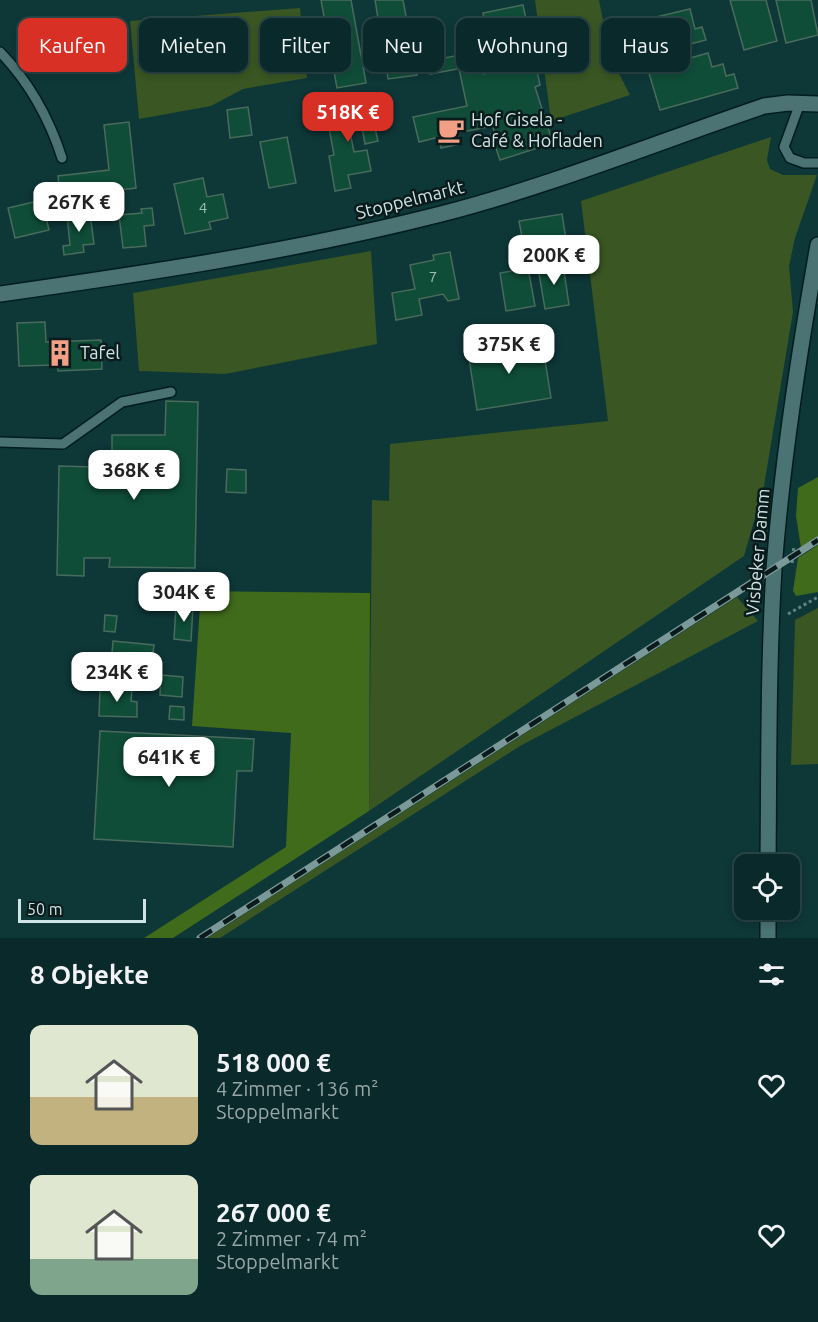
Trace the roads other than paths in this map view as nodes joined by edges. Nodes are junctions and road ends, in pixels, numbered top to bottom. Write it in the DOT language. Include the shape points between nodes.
graph roads {
  1 [pos="0,52"];
  2 [pos="800,102"];
  3 [pos="818,104"];
  4 [pos="62,158"];
  5 [pos="818,163"];
  6 [pos="818,245"];
  7 [pos="0,294"];
  8 [pos="171,392"];
  9 [pos="0,442"];
  10 [pos="768,854"];
  11 [pos="768,920"];
  12 [pos="768,938"];
  1 -- 4 [label="lane" via="32,90 46,114"];
  2 -- 3 [label="street, Stoppelmarkt"];
  2 -- 5 [label="lane" via="784,147 790,158"];
  2 -- 7 [label="street, Stoppelmarkt" via="764,106 500,196 420,219 248,256"];
  6 -- 10 [label="street, Visbeker Damm" via="774,569"];
  8 -- 9 [label="lane" via="122,402 63,444"];
  11 -- 12 [label="street"];
}
